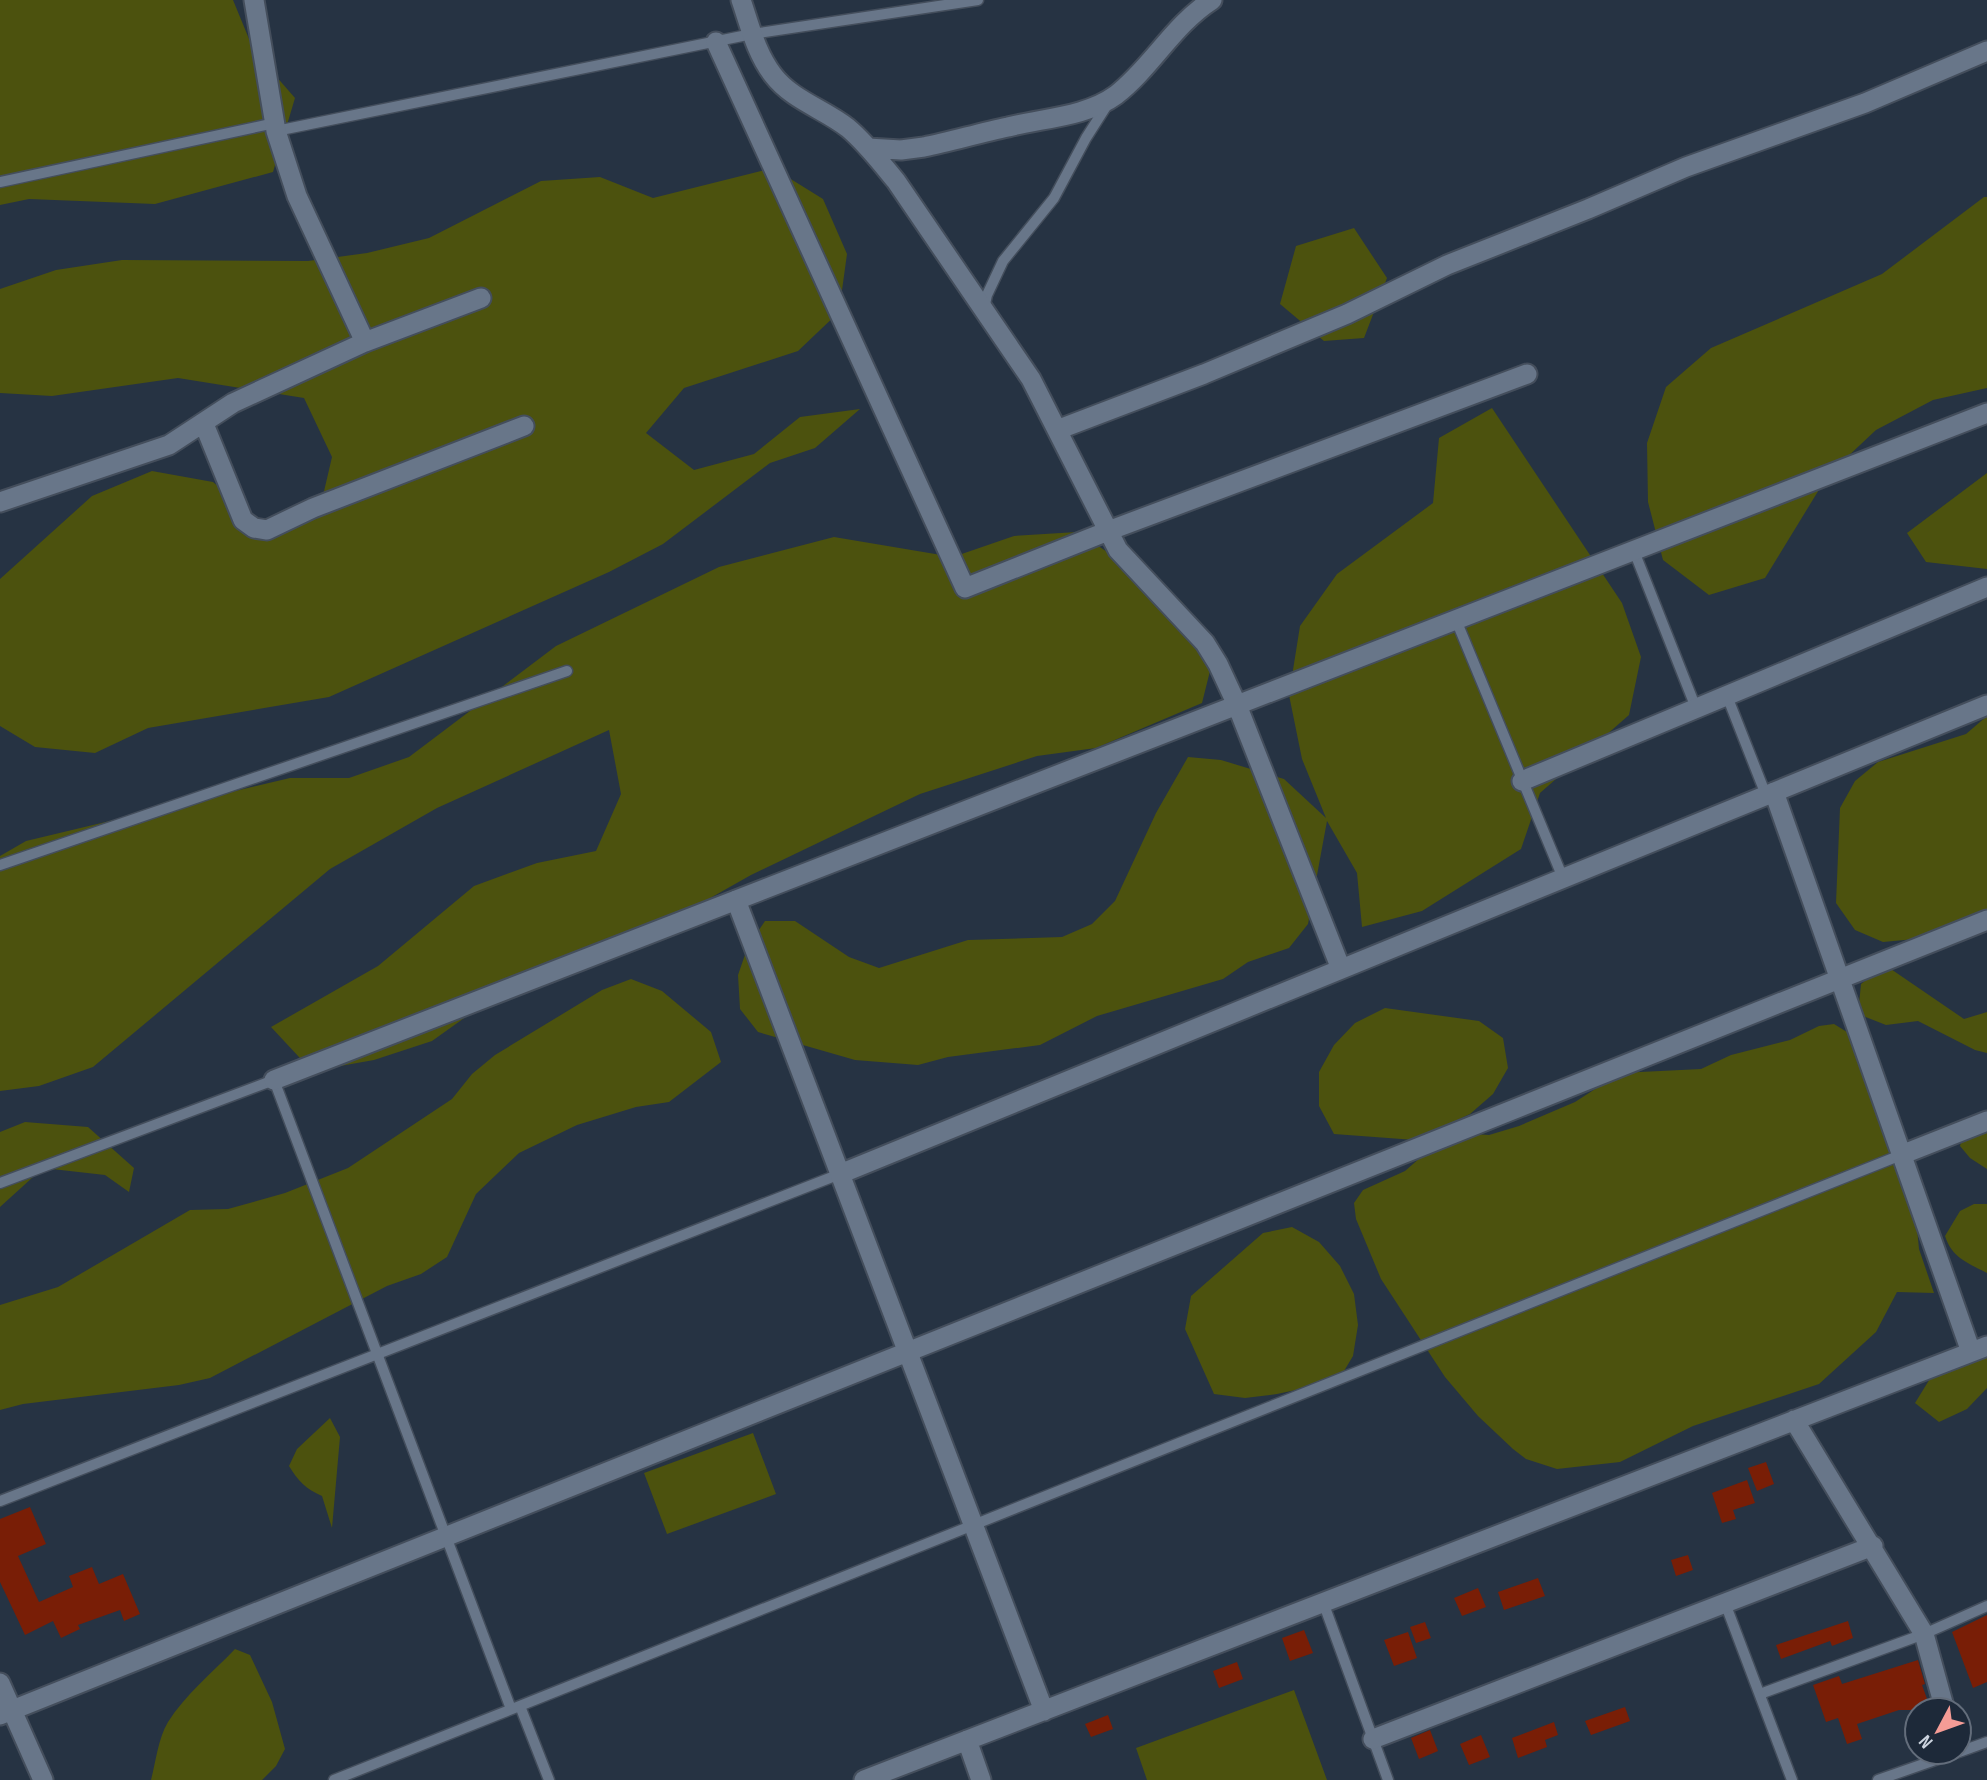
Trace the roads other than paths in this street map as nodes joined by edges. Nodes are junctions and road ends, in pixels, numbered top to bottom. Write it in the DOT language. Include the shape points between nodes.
graph roads {
  1 [pos="254,0"];
  2 [pos="741,0"];
  3 [pos="978,0"];
  4 [pos="1212,0"];
  5 [pos="752,34"];
  6 [pos="716,42"];
  7 [pos="1987,51"];
  8 [pos="1114,96"];
  9 [pos="276,127"];
  10 [pos="868,148"];
  11 [pos="0,182"];
  12 [pos="481,298"];
  13 [pos="984,310"];
  14 [pos="365,342"];
  15 [pos="1527,373"];
  16 [pos="1987,413"];
  17 [pos="204,424"];
  18 [pos="524,426"];
  19 [pos="1057,430"];
  20 [pos="0,502"];
  21 [pos="1108,531"];
  22 [pos="1634,551"];
  23 [pos="1987,587"];
  24 [pos="1456,620"];
  25 [pos="567,671"];
  26 [pos="1727,696"];
  27 [pos="1237,705"];
  28 [pos="1987,705"];
  29 [pos="1696,708"];
  30 [pos="1522,781"];
  31 [pos="1770,794"];
  32 [pos="0,865"];
  33 [pos="1563,878"];
  34 [pos="736,900"];
  35 [pos="1987,920"];
  36 [pos="1341,969"];
  37 [pos="1840,979"];
  38 [pos="274,1080"];
  39 [pos="1987,1121"];
  40 [pos="1901,1155"];
  41 [pos="840,1174"];
  42 [pos="0,1183"];
  43 [pos="1979,1349"];
  44 [pos="907,1351"];
  45 [pos="377,1354"];
  46 [pos="1794,1420"];
  47 [pos="0,1501"];
  48 [pos="973,1525"];
  49 [pos="446,1536"];
  50 [pos="1873,1546"];
  51 [pos="1323,1602"];
  52 [pos="1726,1603"];
  53 [pos="1987,1606"];
  54 [pos="1924,1634"];
  55 [pos="0,1683"];
  56 [pos="1759,1694"];
  57 [pos="1941,1696"];
  58 [pos="516,1707"];
  59 [pos="1044,1710"];
  60 [pos="5,1713"];
  61 [pos="1373,1739"];
  62 [pos="967,1740"];
  63 [pos="1918,1766"];
  64 [pos="43,1780"];
  65 [pos="334,1780"];
  66 [pos="549,1780"];
  67 [pos="864,1780"];
  68 [pos="981,1780"];
  69 [pos="1388,1780"];
  70 [pos="1792,1780"];
  71 [pos="1878,1780"];
  1 -- 9 [label="street"];
  2 -- 5 [label="street"];
  3 -- 5 [label="lane"];
  4 -- 8 [label="street" via="1196,10"];
  5 -- 6 [label="lane"];
  5 -- 10 [label="street" via="761,57 785,88 848,128"];
  6 -- 9 [label="lane"];
  6 -- 21 [label="street" via="965,589"];
  7 -- 19 [label="street" via="1865,103 1686,167 1447,265 1347,314 1204,374"];
  8 -- 10 [label="street" via="1074,113 924,148"];
  8 -- 13 [label="lane" via="1054,198 1003,261"];
  9 -- 11 [label="lane"];
  9 -- 14 [label="street" via="297,196"];
  10 -- 13 [label="street" via="896,181"];
  12 -- 14 [label="street"];
  13 -- 19 [label="street" via="1031,379"];
  14 -- 17 [label="street" via="233,403"];
  15 -- 21 [label="street"];
  16 -- 22 [label="street"];
  17 -- 18 [label="street" via="243,520 267,530"];
  17 -- 20 [label="street" via="169,445"];
  19 -- 21 [label="street"];
  21 -- 27 [label="street" via="1118,550 1205,643"];
  22 -- 24 [label="street"];
  22 -- 29 [label="lane"];
  23 -- 26 [label="street"];
  24 -- 27 [label="street"];
  24 -- 30 [label="lane"];
  25 -- 32 [label="lane"];
  26 -- 29 [label="street"];
  26 -- 31 [label="lane"];
  27 -- 34 [label="street"];
  27 -- 36 [label="street"];
  28 -- 31 [label="street"];
  29 -- 30 [label="street"];
  30 -- 33 [label="lane"];
  31 -- 33 [label="street"];
  31 -- 37 [label="street"];
  33 -- 36 [label="street"];
  34 -- 38 [label="street"];
  34 -- 41 [label="street"];
  35 -- 37 [label="street"];
  36 -- 41 [label="street"];
  37 -- 40 [label="street"];
  37 -- 44 [label="street"];
  38 -- 42 [label="lane"];
  38 -- 45 [label="lane"];
  39 -- 40 [label="street"];
  40 -- 43 [label="street"];
  40 -- 48 [label="lane"];
  41 -- 44 [label="street"];
  41 -- 45 [label="lane"];
  43 -- 46 [label="street"];
  44 -- 48 [label="street"];
  44 -- 49 [label="street"];
  45 -- 47 [label="lane"];
  45 -- 49 [label="lane"];
  46 -- 50 [label="street"];
  46 -- 51 [label="street"];
  48 -- 58 [label="lane"];
  48 -- 59 [label="street"];
  49 -- 58 [label="lane"];
  49 -- 60 [label="street"];
  50 -- 52 [label="street"];
  50 -- 54 [label="street"];
  51 -- 59 [label="street"];
  51 -- 61 [label="lane"];
  52 -- 56 [label="lane"];
  52 -- 61 [label="street"];
  53 -- 54 [label="lane"];
  54 -- 56 [label="lane"];
  54 -- 57 [label="street"];
  55 -- 60 [label="street"];
  56 -- 70 [label="lane"];
  58 -- 65 [label="lane"];
  58 -- 66 [label="lane"];
  59 -- 62 [label="street"];
  60 -- 64 [label="street"];
  61 -- 69 [label="lane"];
  62 -- 67 [label="street"];
  62 -- 68 [label="street"];
  63 -- 71 [label="lane"];
}
